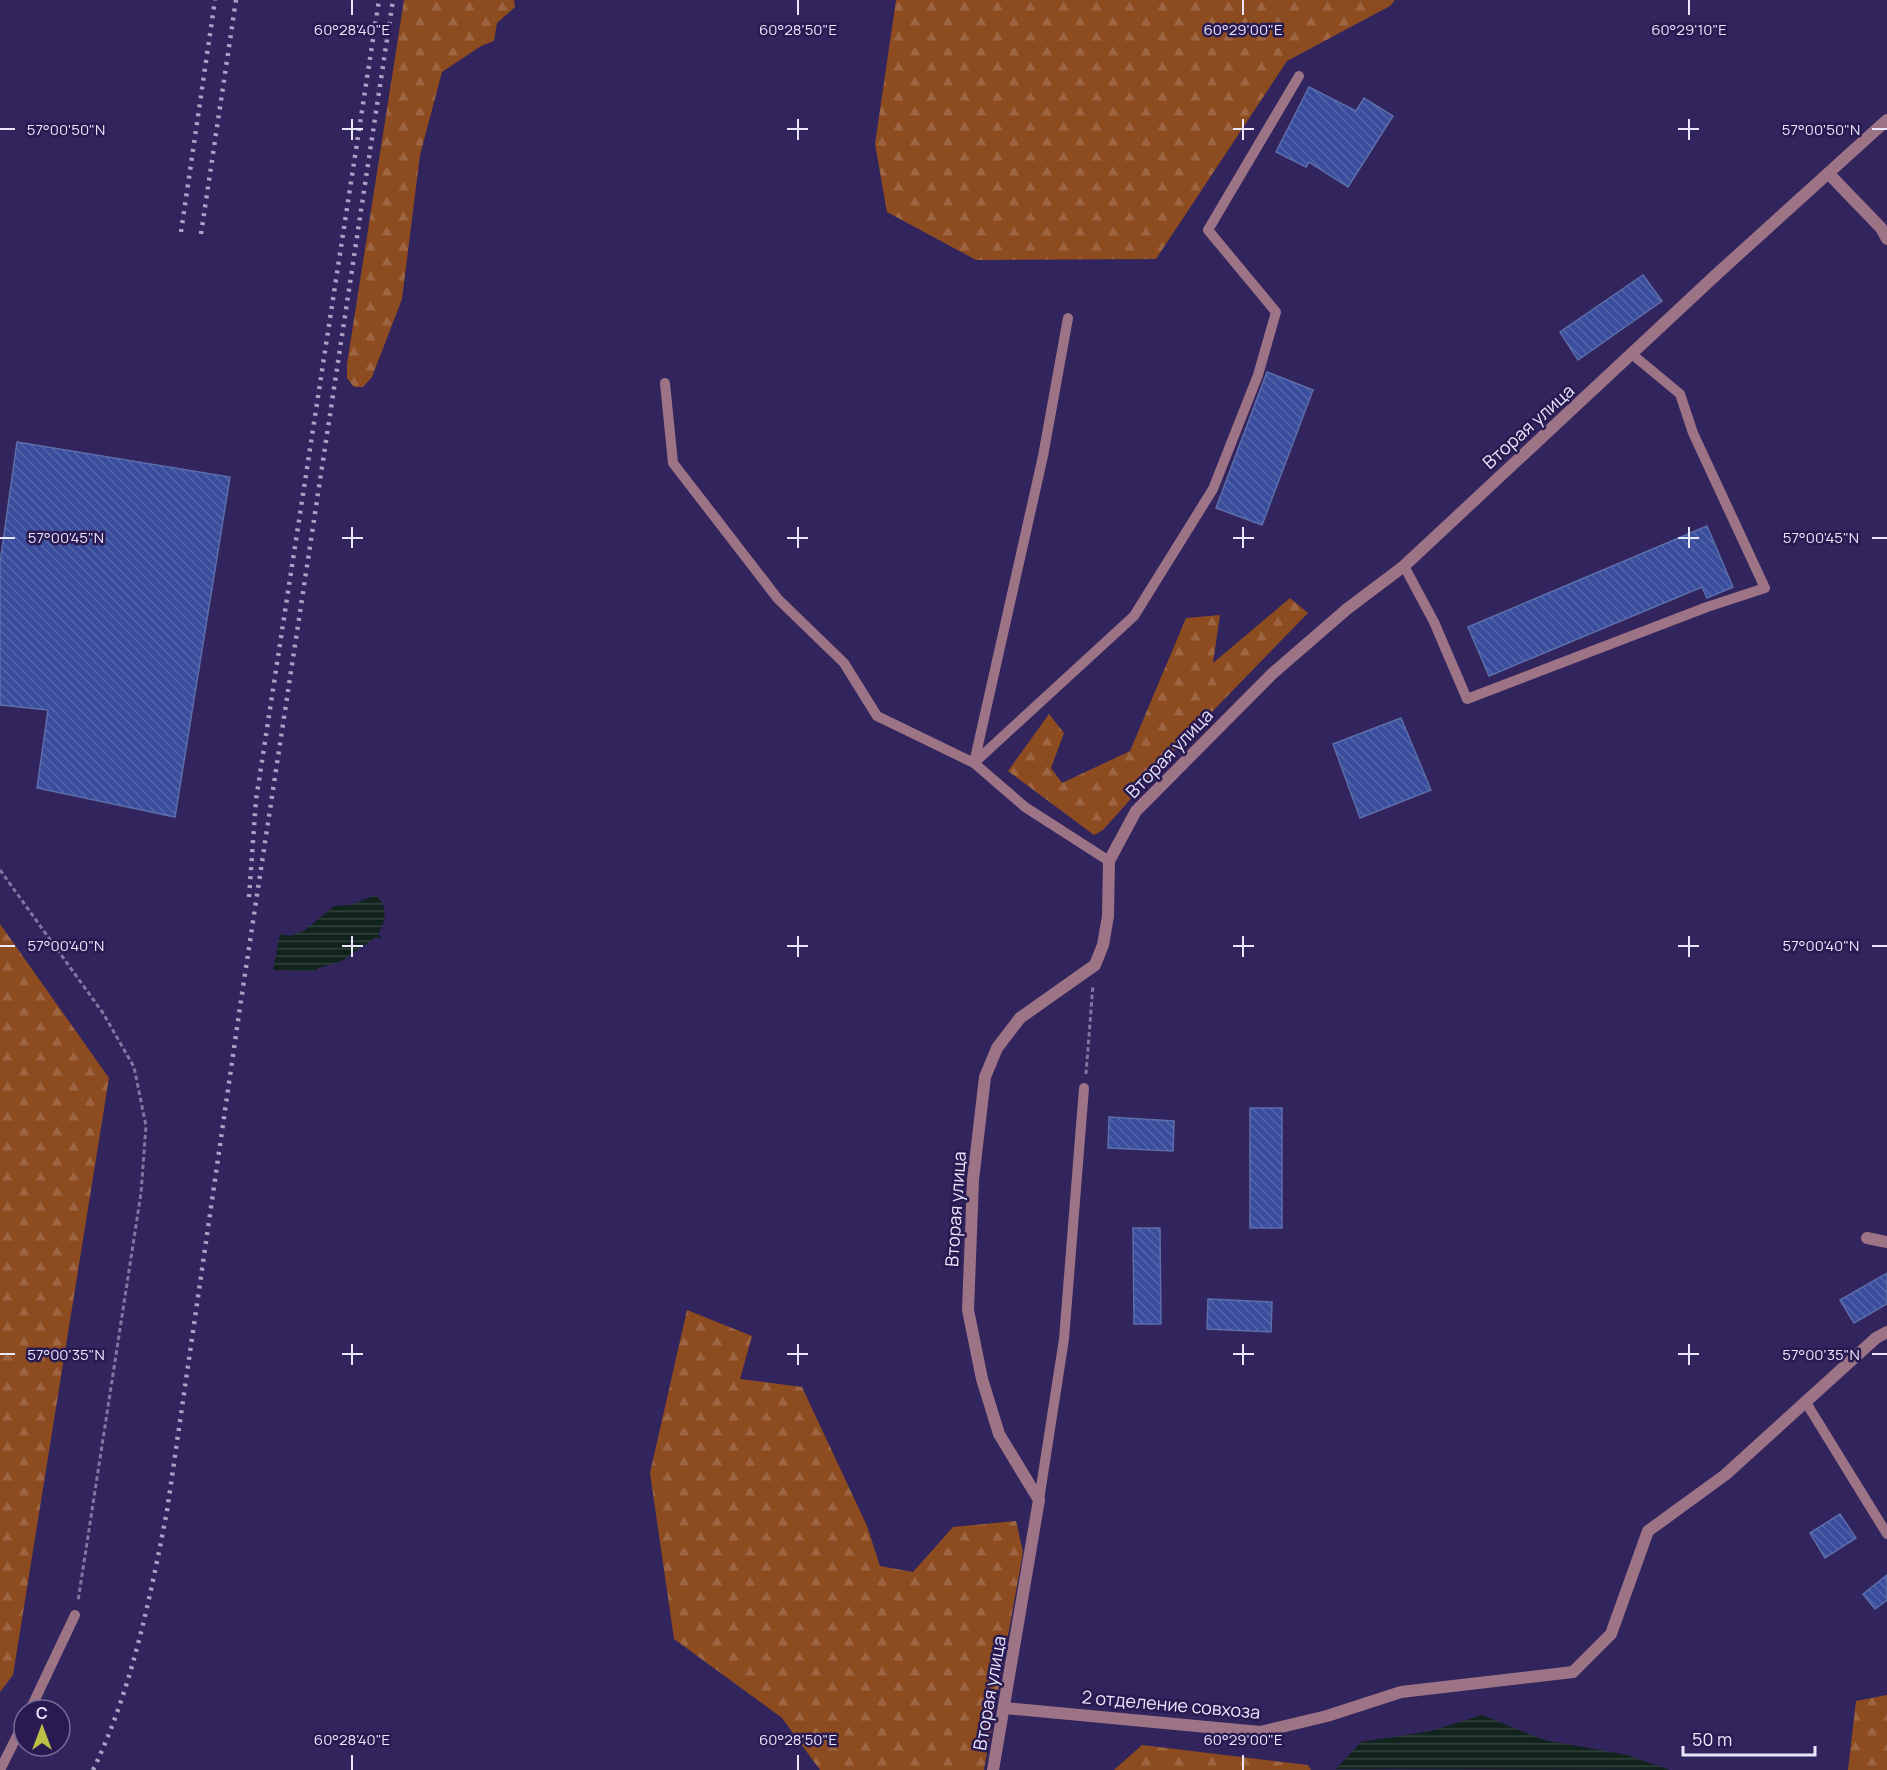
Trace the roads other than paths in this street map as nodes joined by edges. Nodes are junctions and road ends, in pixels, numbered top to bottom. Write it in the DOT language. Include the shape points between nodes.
graph roads {
  1 [pos="1299,76"];
  2 [pos="1887,120"];
  3 [pos="1829,174"];
  4 [pos="1887,239"];
  5 [pos="1068,318"];
  6 [pos="1633,356"];
  7 [pos="665,383"];
  8 [pos="1404,566"];
  9 [pos="974,763"];
  10 [pos="1109,861"];
  11 [pos="1084,1088"];
  12 [pos="1867,1238"];
  13 [pos="1887,1242"];
  14 [pos="1887,1332"];
  15 [pos="1805,1401"];
  16 [pos="1039,1500"];
  17 [pos="1887,1534"];
  18 [pos="75,1615"];
  19 [pos="36,1698"];
  20 [pos="1005,1707"];
  21 [pos="12,1746"];
  22 [pos="0,1770"];
  23 [pos="993,1770"];
  1 -- 9 [label="lane" via="1208,230 1276,312 1258,375 1213,489 1134,616"];
  2 -- 3 [label="street, Вторая улица"];
  3 -- 4 [label="street"];
  3 -- 6 [label="street, Вторая улица"];
  5 -- 9 [label="lane" via="1043,456"];
  6 -- 8 [label="street, Вторая улица"];
  6 -- 8 [label="lane" via="1680,394 1693,433 1765,588 1467,699 1434,621"];
  7 -- 9 [label="lane" via="673,463 778,598 844,663 877,716"];
  8 -- 10 [label="street, Вторая улица" via="1272,674 1136,811"];
  9 -- 10 [label="lane" via="1025,807"];
  10 -- 16 [label="street, Вторая улица" via="1108,916 1095,965 1020,1018 997,1048 985,1077 973,1180 968,1310 982,1379 999,1434"];
  11 -- 16 [label="lane" via="1064,1339"];
  12 -- 13 [label="street"];
  14 -- 15 [label="street, 2 отделение совхоза"];
  15 -- 17 [label="lane"];
  15 -- 20 [label="street, 2 отделение совхоза" via="1725,1475 1648,1530 1611,1634 1573,1672 1401,1692 1328,1716 1260,1732"];
  16 -- 20 [label="street, Вторая улица"];
  18 -- 19 [label="lane"];
  20 -- 23 [label="street, Вторая улица"];
  21 -- 22 [label="lane"];
}
